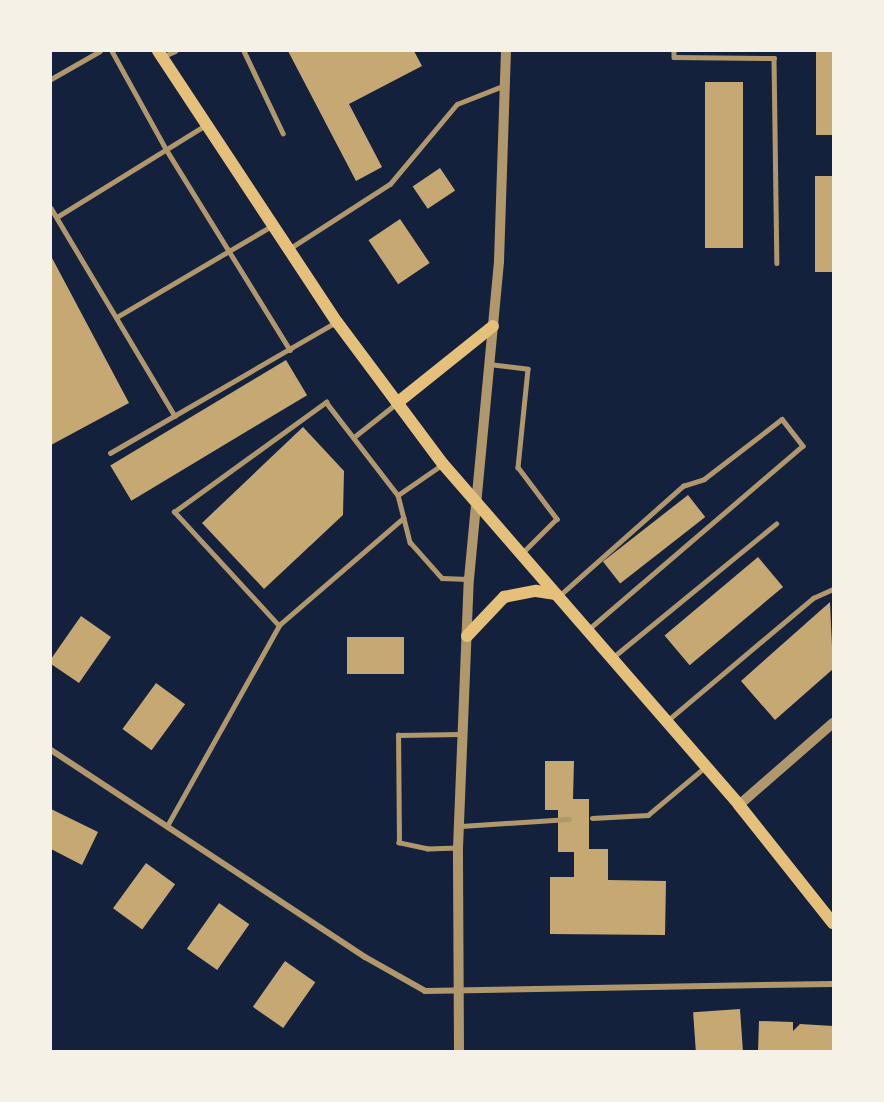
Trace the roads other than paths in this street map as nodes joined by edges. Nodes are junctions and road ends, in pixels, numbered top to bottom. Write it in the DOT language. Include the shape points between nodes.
graph roads {
  1 [pos="100,51"];
  2 [pos="112,51"];
  3 [pos="175,51"];
  4 [pos="244,51"];
  5 [pos="506,51"];
  6 [pos="674,51"];
  7 [pos="160,54"];
  8 [pos="51,80"];
  9 [pos="506,86"];
  10 [pos="206,125"];
  11 [pos="283,133"];
  12 [pos="166,149"];
  13 [pos="51,208"];
  14 [pos="57,217"];
  15 [pos="273,225"];
  16 [pos="288,250"];
  17 [pos="229,251"];
  18 [pos="777,263"];
  19 [pos="117,317"];
  20 [pos="337,322"];
  21 [pos="494,326"];
  22 [pos="290,350"];
  23 [pos="489,364"];
  24 [pos="397,402"];
  25 [pos="176,416"];
  26 [pos="354,437"];
  27 [pos="110,453"];
  28 [pos="443,464"];
  29 [pos="398,495"];
  30 [pos="476,500"];
  31 [pos="404,518"];
  32 [pos="776,524"];
  33 [pos="522,555"];
  34 [pos="469,579"];
  35 [pos="833,589"];
  36 [pos="557,595"];
  37 [pos="279,626"];
  38 [pos="588,630"];
  39 [pos="467,636"];
  40 [pos="612,658"];
  41 [pos="667,722"];
  42 [pos="833,723"];
  43 [pos="464,734"];
  44 [pos="51,750"];
  45 [pos="706,767"];
  46 [pos="739,805"];
  47 [pos="592,818"];
  48 [pos="569,819"];
  49 [pos="167,826"];
  50 [pos="459,826"];
  51 [pos="458,848"];
  52 [pos="833,923"];
  53 [pos="833,984"];
  54 [pos="459,990"];
  55 [pos="459,1051"];
  1 -- 8 [label="lane"];
  2 -- 12 [label="lane"];
  3 -- 7 [label="lane"];
  4 -- 11 [label="lane"];
  5 -- 9 [label="street"];
  6 -- 18 [label="lane" via="674,57 774,58"];
  7 -- 10 [label="main road"];
  9 -- 16 [label="lane" via="457,104 390,184"];
  9 -- 21 [label="street"];
  10 -- 12 [label="lane"];
  10 -- 15 [label="main road"];
  12 -- 14 [label="lane"];
  12 -- 17 [label="lane"];
  13 -- 14 [label="lane"];
  14 -- 19 [label="lane"];
  15 -- 16 [label="main road"];
  15 -- 17 [label="lane"];
  16 -- 20 [label="main road"];
  17 -- 19 [label="lane"];
  17 -- 22 [label="lane"];
  19 -- 25 [label="lane"];
  20 -- 22 [label="lane"];
  20 -- 24 [label="main road"];
  21 -- 23 [label="street"];
  21 -- 24 [label="main road"];
  22 -- 25 [label="lane"];
  23 -- 30 [label="street"];
  23 -- 33 [label="lane" via="528,369 518,467 557,519"];
  24 -- 26 [label="lane"];
  24 -- 28 [label="main road"];
  25 -- 27 [label="lane"];
  26 -- 29 [label="lane"];
  26 -- 37 [label="lane" via="326,402 174,512"];
  28 -- 29 [label="lane"];
  28 -- 30 [label="main road"];
  29 -- 31 [label="lane"];
  30 -- 33 [label="main road"];
  30 -- 34 [label="street"];
  31 -- 34 [label="lane" via="410,542 442,578"];
  31 -- 37 [label="lane"];
  32 -- 40 [label="lane"];
  33 -- 36 [label="main road"];
  34 -- 39 [label="street"];
  35 -- 41 [label="lane" via="813,598"];
  36 -- 38 [label="main road"];
  36 -- 38 [label="lane" via="683,486 704,479 782,419 803,446"];
  36 -- 39 [label="main road" via="515,593 504,597"];
  37 -- 49 [label="lane"];
  38 -- 40 [label="main road"];
  39 -- 43 [label="street"];
  40 -- 41 [label="main road"];
  41 -- 45 [label="main road"];
  42 -- 46 [label="street"];
  43 -- 50 [label="street"];
  43 -- 51 [label="lane" via="398,735 399,843 428,849"];
  44 -- 49 [label="street"];
  45 -- 46 [label="main road"];
  45 -- 47 [label="lane" via="648,815"];
  46 -- 52 [label="main road"];
  48 -- 50 [label="lane"];
  49 -- 54 [label="street" via="401,978 425,991"];
  50 -- 51 [label="street"];
  51 -- 54 [label="street"];
  53 -- 54 [label="street"];
  54 -- 55 [label="street"];
}
